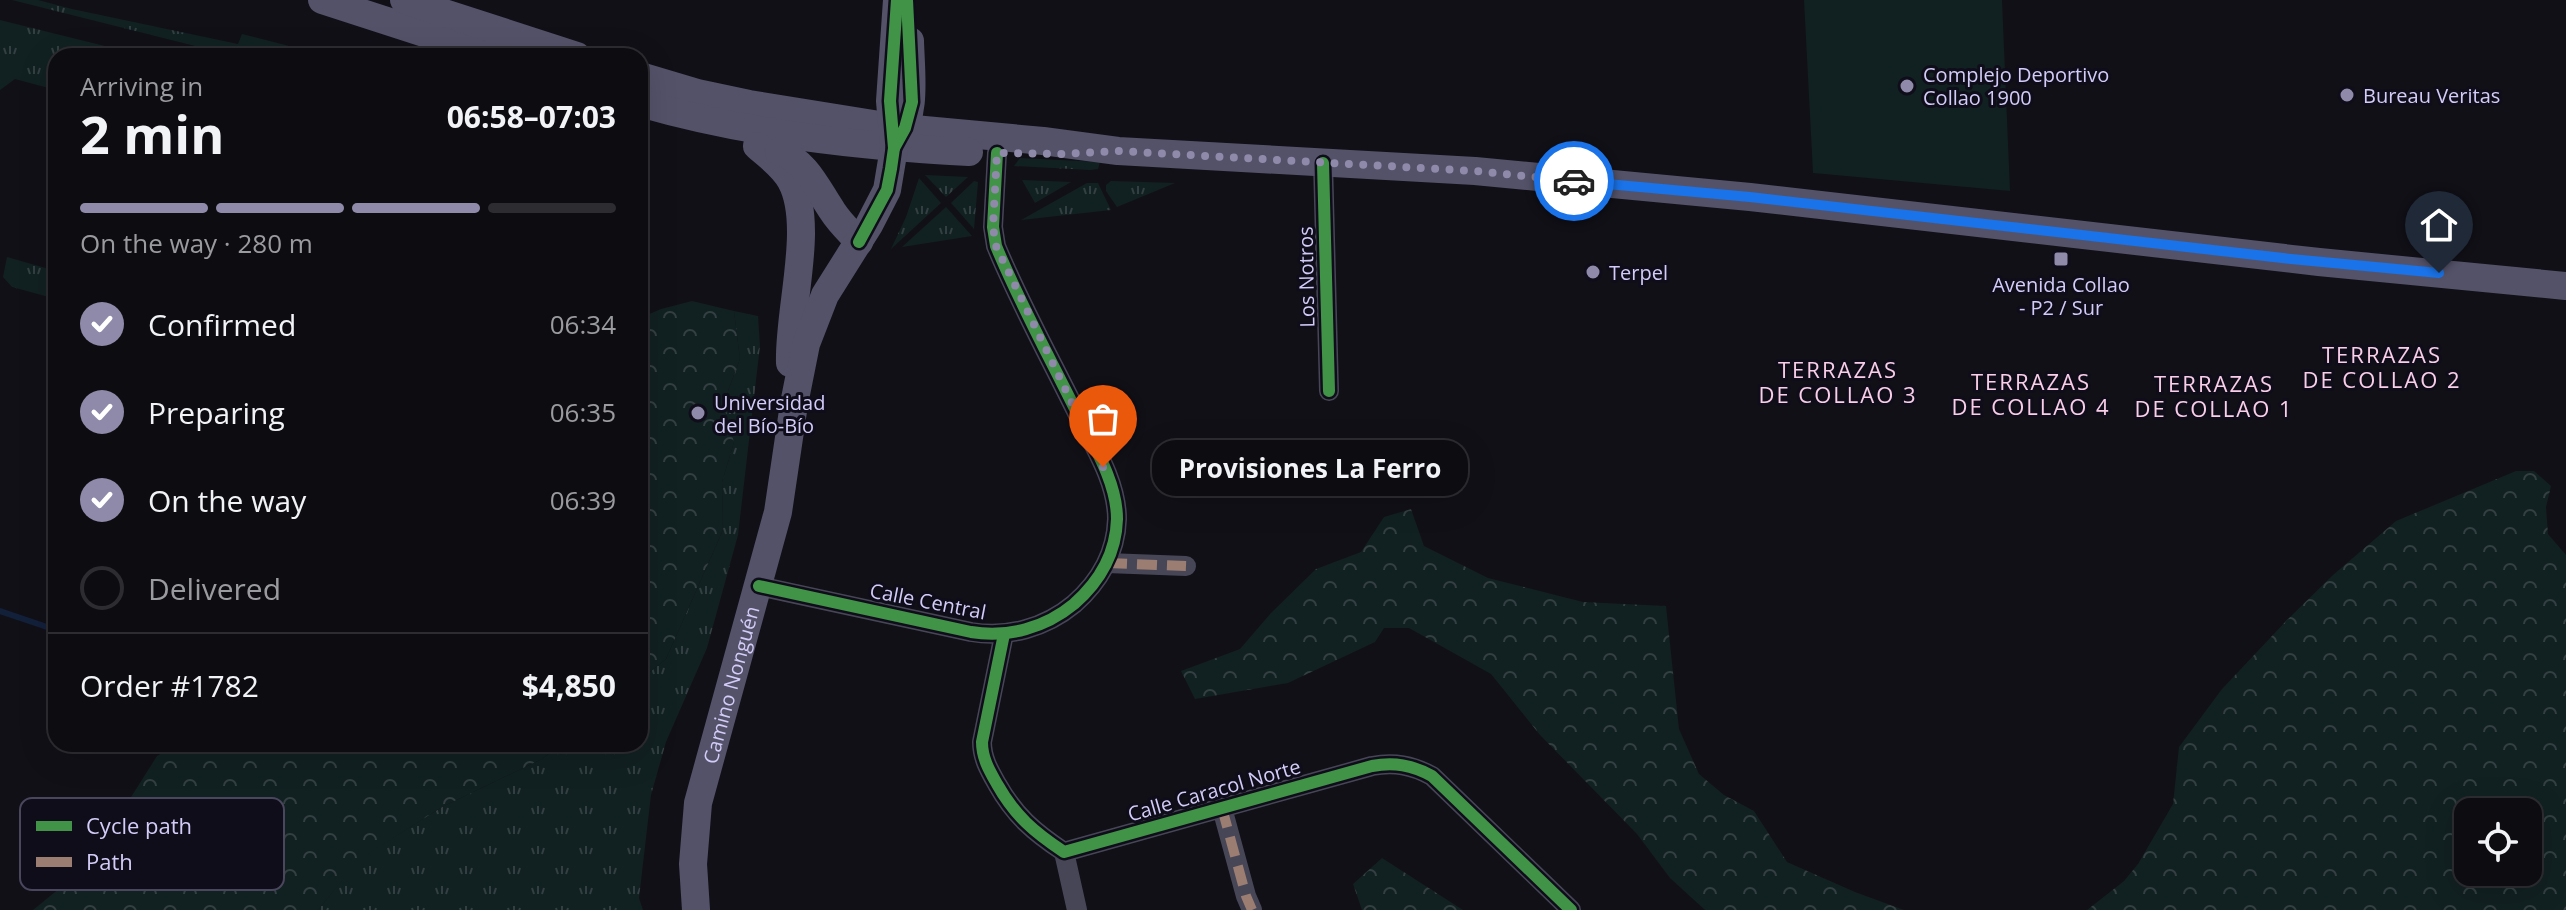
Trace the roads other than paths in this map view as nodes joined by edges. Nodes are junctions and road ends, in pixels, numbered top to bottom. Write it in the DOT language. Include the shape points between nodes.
graph roads {
  1 [pos="322,0"];
  2 [pos="404,0"];
  3 [pos="897,0"];
  4 [pos="907,0"];
  5 [pos="470,48"];
  6 [pos="552,48"];
  7 [pos="648,78"];
  8 [pos="648,105"];
  9 [pos="690,118"];
  10 [pos="897,134"];
  11 [pos="757,146"];
  12 [pos="1118,151"];
  13 [pos="997,153"];
  14 [pos="1323,163"];
  15 [pos="859,242"];
  16 [pos="2566,286"];
  17 [pos="1329,391"];
  18 [pos="794,404"];
  19 [pos="1107,563"];
  20 [pos="1186,566"];
  21 [pos="759,586"];
  22 [pos="1004,634"];
  23 [pos="1222,808"];
  24 [pos="1064,852"];
  25 [pos="696,910"];
  26 [pos="1077,910"];
  27 [pos="1252,910"];
  28 [pos="1571,910"];
  1 -- 5 [label="main road"];
  2 -- 6 [label="main road"];
  3 -- 10 [label="main road, Camino Nonguén" via="890,101"];
  4 -- 10 [label="main road, Camino Nonguén" via="912,102"];
  7 -- 10 [label="main road"];
  8 -- 9 [label="main road"];
  9 -- 10 [label="main road" via="764,132"];
  9 -- 11 [label="main road"];
  10 -- 12 [label="main road"];
  10 -- 13 [label="main road"];
  10 -- 15 [label="main road, Camino Nonguén" via="887,190"];
  11 -- 15 [label="main road" via="779,151 803,166"];
  11 -- 18 [label="main road" via="785,172 800,207 791,324"];
  12 -- 13 [label="main road"];
  12 -- 14 [label="main road"];
  13 -- 19 [label="street, Calle Central" via="996,246 1110,483 1117,520"];
  14 -- 16 [label="main road" via="1475,171 1750,197"];
  14 -- 17 [label="street, Los Notros"];
  15 -- 18 [label="main road, Camino Nonguén" via="811,325"];
  18 -- 21 [label="main road, Camino Nonguén" via="778,512"];
  19 -- 20 [label="street"];
  19 -- 22 [label="street, Calle Central" via="1085,593 1059,615"];
  21 -- 22 [label="street, Calle Central" via="971,632"];
  21 -- 25 [label="main road, Camino Nonguén" via="698,803"];
  22 -- 24 [label="street" via="982,742 984,758 1009,806"];
  23 -- 24 [label="street, Calle Caracol Norte"];
  23 -- 27 [label="street"];
  23 -- 28 [label="street, Calle Caracol Norte" via="1372,766 1406,765 1432,776"];
  24 -- 26 [label="street"];
}
